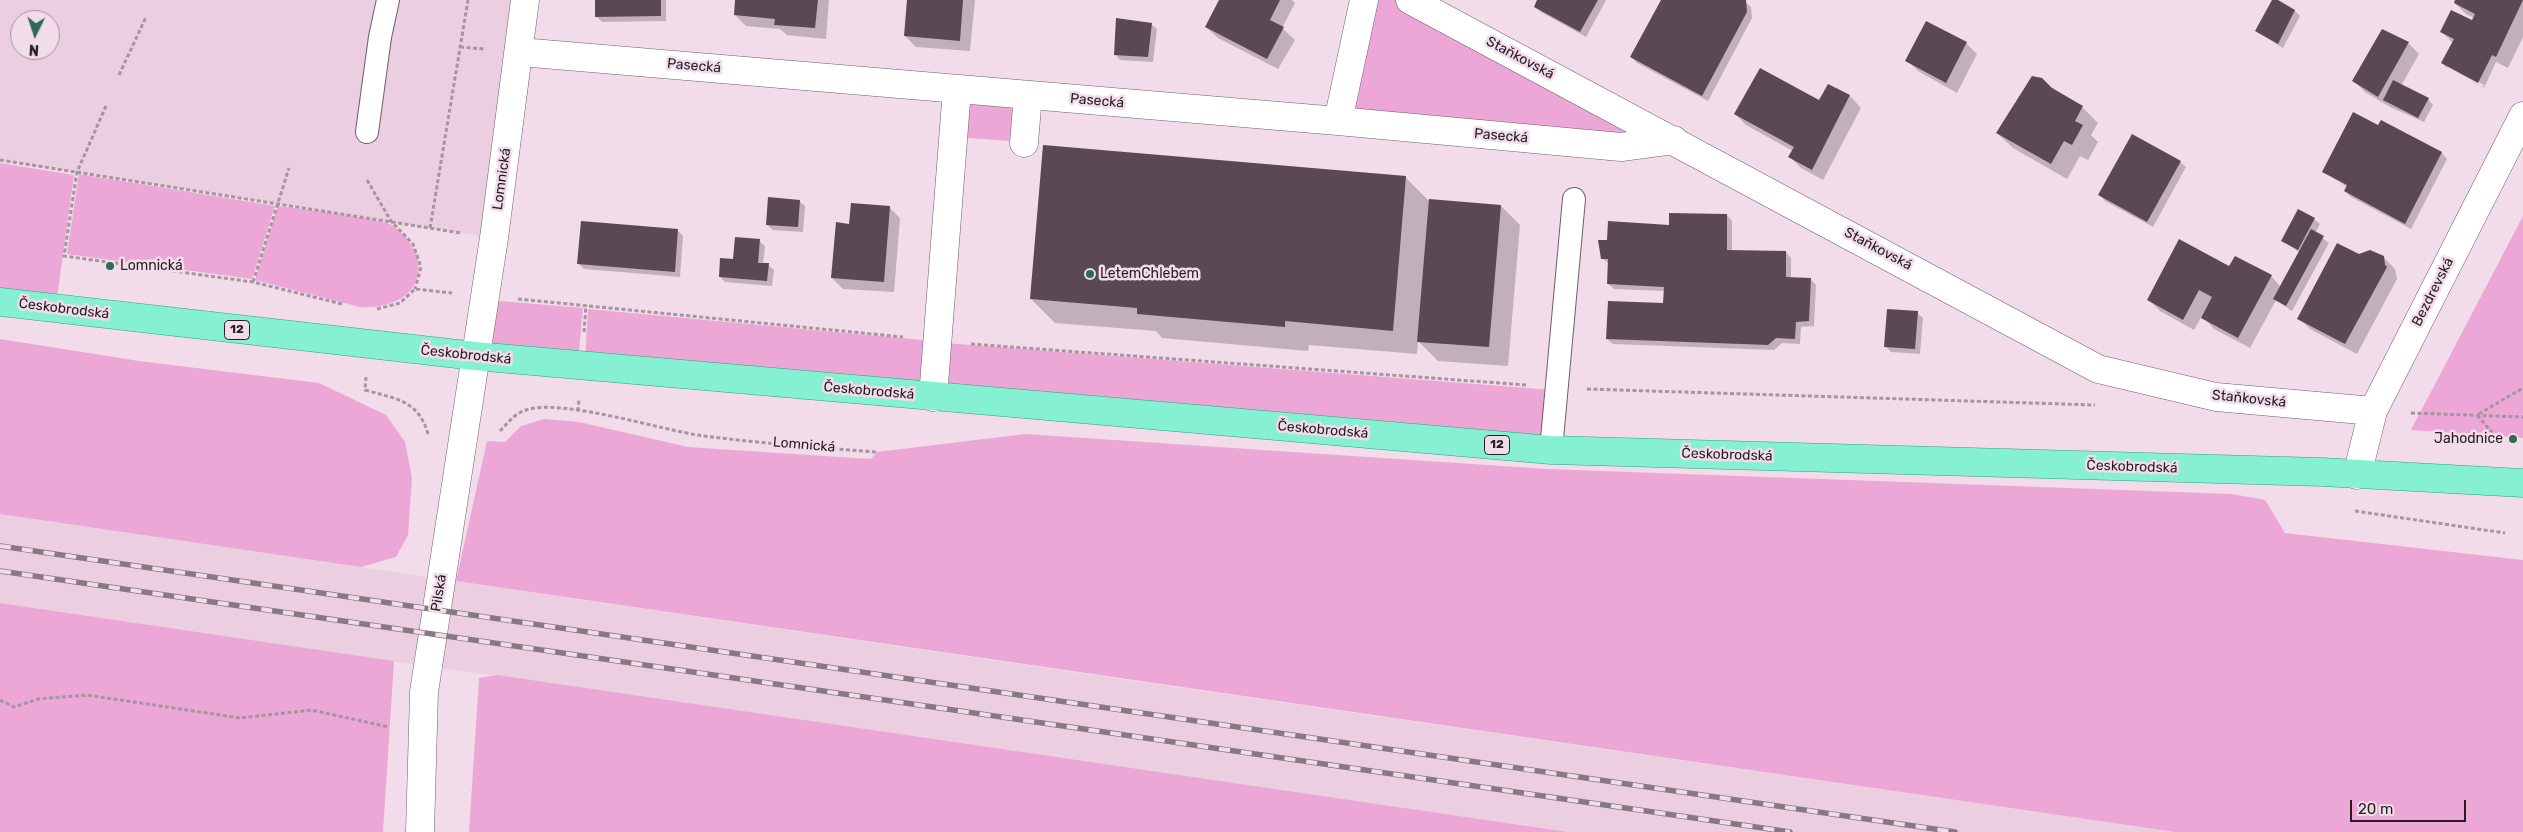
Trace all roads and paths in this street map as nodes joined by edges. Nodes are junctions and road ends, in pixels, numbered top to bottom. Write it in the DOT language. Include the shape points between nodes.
graph roads {
  1 [pos="388,0"];
  2 [pos="468,0"];
  3 [pos="525,0"];
  4 [pos="1364,0"];
  5 [pos="1410,0"];
  6 [pos="146,17"];
  7 [pos="520,52"];
  8 [pos="119,75"];
  9 [pos="957,88"];
  10 [pos="1028,95"];
  11 [pos="106,106"];
  12 [pos="2523,116"];
  13 [pos="1338,121"];
  14 [pos="367,132"];
  15 [pos="1674,140"];
  16 [pos="1024,143"];
  17 [pos="0,160"];
  18 [pos="289,168"];
  19 [pos="77,172"];
  20 [pos="367,180"];
  21 [pos="1574,199"];
  22 [pos="277,204"];
  23 [pos="391,221"];
  24 [pos="253,282"];
  25 [pos="415,289"];
  26 [pos="484,296"];
  27 [pos="0,302"];
  28 [pos="352,307"];
  29 [pos="937,341"];
  30 [pos="475,356"];
  31 [pos="1557,387"];
  32 [pos="2523,388"];
  33 [pos="933,397"];
  34 [pos="2101,405"];
  35 [pos="2373,411"];
  36 [pos="2477,415"];
  37 [pos="2523,417"];
  38 [pos="425,423"];
  39 [pos="464,426"];
  40 [pos="2497,438"];
  41 [pos="1551,450"];
  42 [pos="877,452"];
  43 [pos="2357,474"];
  44 [pos="2523,483"];
  45 [pos="0,700"];
  46 [pos="397,729"];
  47 [pos="420,832"];
  1 -- 14 [label="lane"];
  2 -- 23 [label="path" via="430,228"];
  3 -- 7 [label="street, Lomnická"];
  4 -- 13 [label="street"];
  5 -- 15 [label="street, Staňkovská"];
  6 -- 8 [label="path"];
  7 -- 9 [label="street, Pasecká"];
  7 -- 26 [label="street, Lomnická"];
  9 -- 10 [label="street, Pasecká"];
  9 -- 29 [label="street, Českobrodská"];
  10 -- 13 [label="street, Pasecká"];
  10 -- 16 [label="street"];
  11 -- 19 [label="path"];
  12 -- 35 [label="street, Bezdrevská"];
  13 -- 15 [label="street, Pasecká" via="1621,147"];
  15 -- 35 [label="street, Staňkovská" via="2098,369 2216,397"];
  17 -- 19 [label="path"];
  18 -- 22 [label="path"];
  19 -- 22 [label="path"];
  19 -- 24 [label="path" via="64,256"];
  20 -- 23 [label="path"];
  21 -- 31 [label="lane"];
  22 -- 23 [label="path"];
  22 -- 24 [label="path"];
  23 -- 25 [label="path" via="414,244 421,268"];
  24 -- 28 [label="path"];
  26 -- 29 [label="path"];
  26 -- 30 [label="street, Lomnická"];
  27 -- 30 [label="main road, Českobrodská / 12"];
  29 -- 31 [label="path"];
  29 -- 33 [label="street, Českobrodská"];
  30 -- 33 [label="main road, Českobrodská / 12"];
  30 -- 39 [label="street, Pilská"];
  31 -- 34 [label="path"];
  31 -- 41 [label="lane"];
  32 -- 36 [label="path"];
  33 -- 41 [label="main road, Českobrodská / 12"];
  35 -- 36 [label="path"];
  35 -- 43 [label="street, Bezdrevská"];
  36 -- 37 [label="path"];
  36 -- 40 [label="path"];
  38 -- 39 [label="path, Lomnická"];
  39 -- 42 [label="path, Lomnická" via="500,431 510,419 526,410 544,408 578,411 701,436"];
  39 -- 47 [label="street, Pilská" via="424,692"];
  41 -- 43 [label="main road, Českobrodská / 12"];
  43 -- 44 [label="main road, Českobrodská / 12"];
  45 -- 46 [label="path" via="14,707 38,699 87,695 240,718 311,710"];
}
